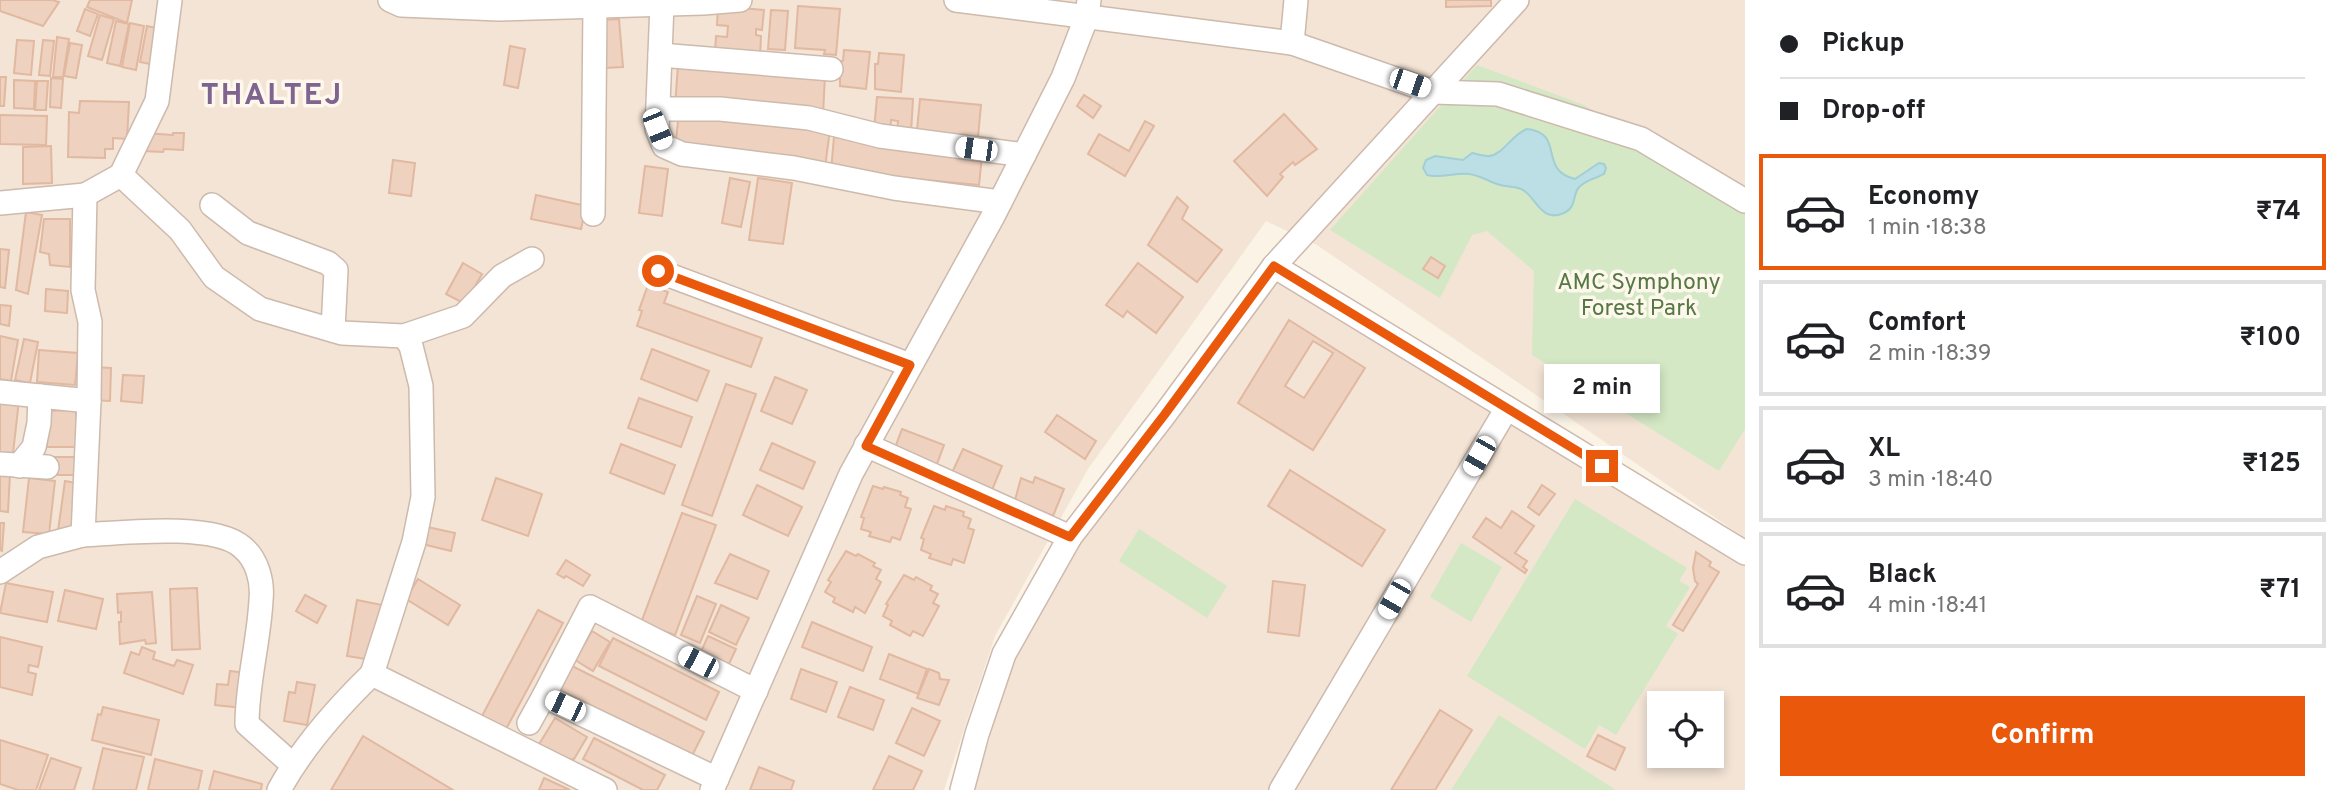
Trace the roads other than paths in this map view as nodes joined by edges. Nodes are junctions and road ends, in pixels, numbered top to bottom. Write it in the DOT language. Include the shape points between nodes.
graph roads {
  1 [pos="170,0"];
  2 [pos="390,0"];
  3 [pos="740,0"];
  4 [pos="956,0"];
  5 [pos="1296,0"];
  6 [pos="1517,0"];
  7 [pos="1003,3"];
  8 [pos="662,4"];
  9 [pos="500,5"];
  10 [pos="594,5"];
  11 [pos="1088,8"];
  12 [pos="1292,43"];
  13 [pos="660,55"];
  14 [pos="831,69"];
  15 [pos="1433,92"];
  16 [pos="658,109"];
  17 [pos="1024,155"];
  18 [pos="121,176"];
  19 [pos="85,195"];
  20 [pos="1745,201"];
  21 [pos="1000,202"];
  22 [pos="0,203"];
  23 [pos="212,205"];
  24 [pos="593,214"];
  25 [pos="532,259"];
  26 [pos="1274,266"];
  27 [pos="658,271"];
  28 [pos="333,330"];
  29 [pos="404,336"];
  30 [pos="910,365"];
  31 [pos="0,392"];
  32 [pos="40,396"];
  33 [pos="89,401"];
  34 [pos="1507,408"];
  35 [pos="866,446"];
  36 [pos="10,465"];
  37 [pos="47,467"];
  38 [pos="83,535"];
  39 [pos="1070,537"];
  40 [pos="1745,553"];
  41 [pos="0,572"];
  42 [pos="372,674"];
  43 [pos="756,691"];
  44 [pos="544,696"];
  45 [pos="529,723"];
  46 [pos="293,765"];
  47 [pos="715,784"];
  48 [pos="279,790"];
  49 [pos="606,790"];
  50 [pos="962,790"];
  51 [pos="1281,790"];
  1 -- 18 [label="street" via="157,101"];
  2 -- 9 [label="street" via="401,5"];
  3 -- 8 [label="street"];
  4 -- 7 [label="street"];
  5 -- 12 [label="street"];
  6 -- 15 [label="street"];
  7 -- 11 [label="street"];
  8 -- 10 [label="street"];
  8 -- 13 [label="street"];
  9 -- 10 [label="street"];
  10 -- 24 [label="street"];
  11 -- 12 [label="street"];
  11 -- 17 [label="street" via="1063,78"];
  12 -- 15 [label="street"];
  13 -- 14 [label="street"];
  13 -- 16 [label="street"];
  15 -- 20 [label="street" via="1497,94 1642,139"];
  15 -- 26 [label="street"];
  16 -- 17 [label="street" via="720,109 809,118 880,136"];
  16 -- 21 [label="street" via="657,129 664,146 682,154"];
  17 -- 21 [label="street"];
  18 -- 19 [label="street"];
  18 -- 28 [label="street" via="180,230 214,277 260,309"];
  19 -- 22 [label="street"];
  19 -- 33 [label="street" via="83,290 90,322"];
  21 -- 30 [label="street"];
  23 -- 28 [label="street" via="248,233 336,270"];
  25 -- 29 [label="street" via="502,275 463,316"];
  26 -- 34 [label="street"];
  26 -- 39 [label="street"];
  27 -- 30 [label="street"];
  28 -- 29 [label="street"];
  29 -- 42 [label="street" via="421,386 424,497"];
  30 -- 35 [label="street"];
  31 -- 32 [label="street"];
  32 -- 33 [label="street"];
  32 -- 36 [label="street" via="34,447"];
  33 -- 38 [label="street"];
  34 -- 40 [label="street"];
  34 -- 51 [label="street"];
  35 -- 39 [label="street"];
  35 -- 43 [label="street"];
  36 -- 37 [label="street"];
  38 -- 41 [label="street" via="38,547"];
  38 -- 46 [label="street" via="181,531 215,534 241,545 256,562 262,597 247,724"];
  39 -- 50 [label="street" via="1004,654"];
  42 -- 46 [label="street" via="339,705"];
  42 -- 49 [label="street"];
  43 -- 44 [label="street" via="590,607"];
  43 -- 47 [label="street"];
  44 -- 45 [label="street"];
  44 -- 47 [label="street"];
  46 -- 48 [label="street"];
}
